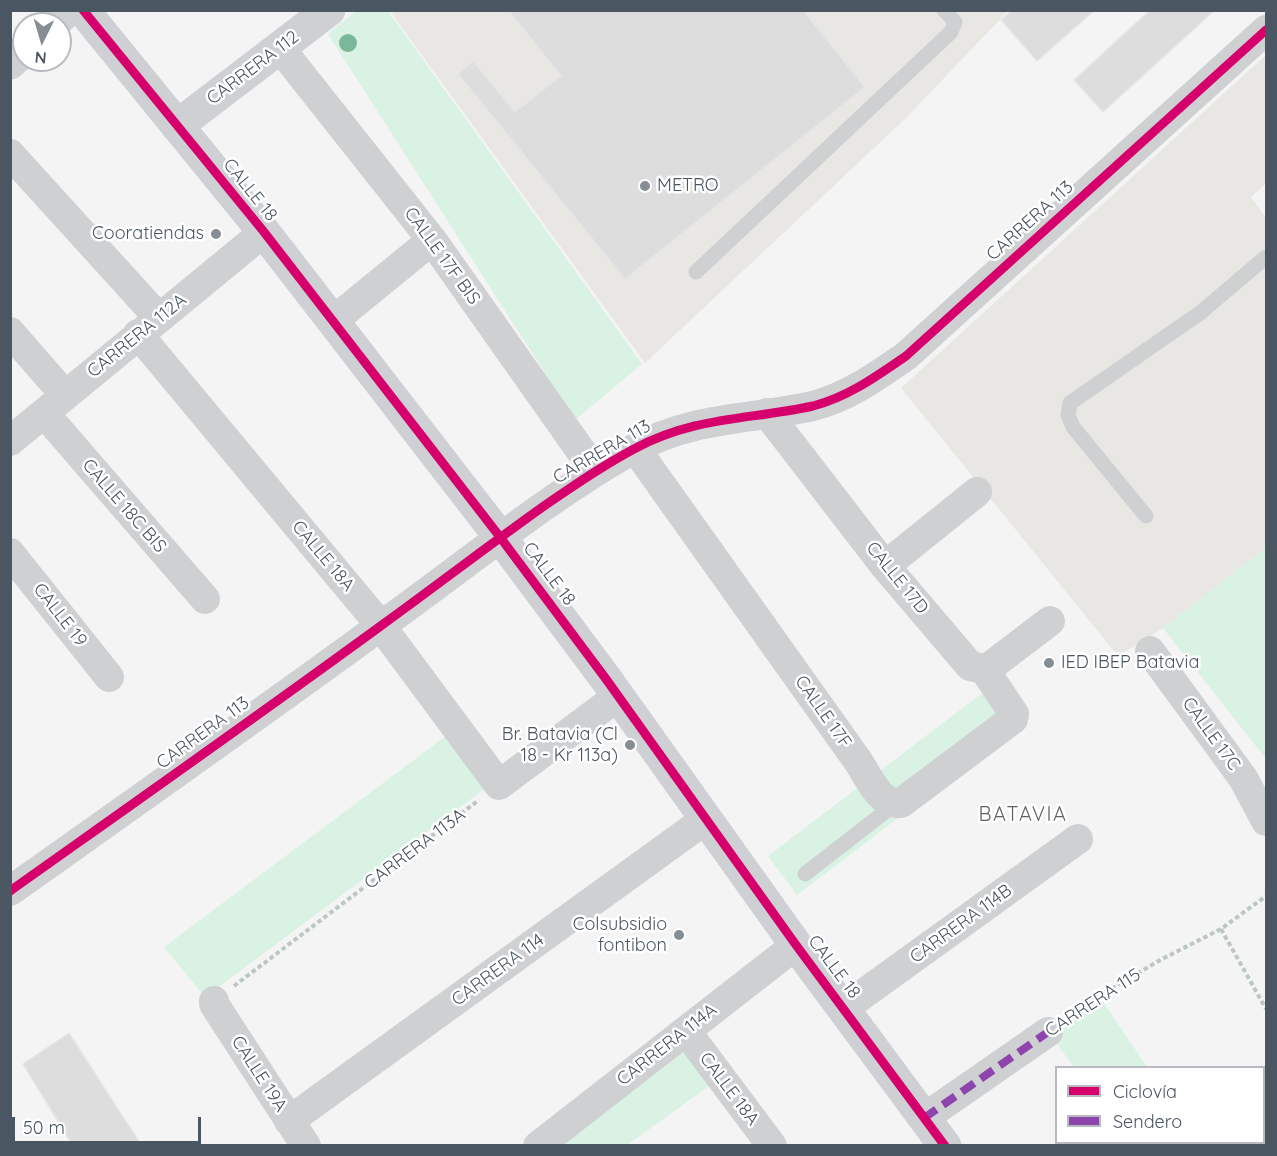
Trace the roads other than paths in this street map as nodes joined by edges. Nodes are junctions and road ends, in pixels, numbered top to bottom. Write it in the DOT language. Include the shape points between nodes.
graph roads {
  1 [pos="82,10"];
  2 [pos="944,10"];
  3 [pos="321,13"];
  4 [pos="1266,30"];
  5 [pos="280,48"];
  6 [pos="177,126"];
  7 [pos="10,154"];
  8 [pos="264,232"];
  9 [pos="432,240"];
  10 [pos="1266,257"];
  11 [pos="696,272"];
  12 [pos="333,321"];
  13 [pos="149,326"];
  14 [pos="10,332"];
  15 [pos="54,404"];
  16 [pos="767,413"];
  17 [pos="10,441"];
  18 [pos="635,448"];
  19 [pos="595,471"];
  20 [pos="977,492"];
  21 [pos="1146,516"];
  22 [pos="500,537"];
  23 [pos="10,553"];
  24 [pos="885,566"];
  25 [pos="205,599"];
  26 [pos="1050,621"];
  27 [pos="381,626"];
  28 [pos="1150,651"];
  29 [pos="984,669"];
  30 [pos="109,677"];
  31 [pos="617,697"];
  32 [pos="895,804"];
  33 [pos="706,819"];
  34 [pos="1266,820"];
  35 [pos="1078,839"];
  36 [pos="805,873"];
  37 [pos="10,891"];
  38 [pos="796,945"];
  39 [pos="214,1001"];
  40 [pos="844,1008"];
  41 [pos="686,1031"];
  42 [pos="1048,1032"];
  43 [pos="924,1118"];
  44 [pos="290,1121"];
  45 [pos="306,1146"];
  46 [pos="538,1146"];
  47 [pos="772,1146"];
  48 [pos="945,1146"];
  1 -- 6 [label="street, CALLE 18"];
  2 -- 11 [label="lane" via="955,22 951,32"];
  3 -- 5 [label="street, CARRERA 112"];
  4 -- 16 [label="street, CARRERA 113" via="906,356 845,395"];
  5 -- 6 [label="street, CARRERA 112"];
  5 -- 9 [label="street, CALLE 17F BIS"];
  6 -- 8 [label="street, CALLE 18"];
  7 -- 13 [label="street, CALLE 18A"];
  8 -- 12 [label="street, CALLE 18"];
  8 -- 13 [label="street, CARRERA 112A"];
  9 -- 12 [label="street"];
  9 -- 19 [label="street, CALLE 17F BIS"];
  10 -- 21 [label="lane" via="1200,313 1070,403 1072,427"];
  12 -- 22 [label="street, CALLE 18"];
  13 -- 15 [label="street, CARRERA 112A"];
  13 -- 27 [label="street, CALLE 18A"];
  14 -- 15 [label="street, CALLE 18C BIS"];
  15 -- 17 [label="street, CARRERA 112A"];
  15 -- 25 [label="street, CALLE 18C BIS"];
  16 -- 18 [label="street, CARRERA 113" via="706,422"];
  16 -- 24 [label="street, CALLE 17D"];
  18 -- 19 [label="street, CARRERA 113"];
  18 -- 32 [label="street, CALLE 17F" via="881,796"];
  19 -- 22 [label="street, CARRERA 113"];
  20 -- 24 [label="street"];
  22 -- 27 [label="street, CARRERA 113"];
  22 -- 31 [label="street, CALLE 18"];
  23 -- 30 [label="street, CALLE 19"];
  24 -- 29 [label="street, CALLE 17D" via="970,666"];
  26 -- 29 [label="street"];
  27 -- 31 [label="street, CALLE 18A" via="499,785"];
  27 -- 37 [label="street, CARRERA 113"];
  28 -- 34 [label="street, CALLE 17C" via="1243,778"];
  29 -- 32 [label="street" via="1014,714 1013,719"];
  31 -- 33 [label="street, CALLE 18"];
  32 -- 36 [label="lane"];
  33 -- 38 [label="street, CALLE 18"];
  33 -- 44 [label="street, CARRERA 114"];
  35 -- 40 [label="street, CARRERA 114B"];
  38 -- 40 [label="street, CALLE 18"];
  38 -- 41 [label="street, CARRERA 114A"];
  39 -- 44 [label="street, CALLE 19A"];
  40 -- 43 [label="street, CALLE 18"];
  41 -- 46 [label="street, CARRERA 114A"];
  41 -- 47 [label="street, CALLE 18A"];
  42 -- 43 [label="street, CARRERA 115"];
  43 -- 48 [label="street, CALLE 18"];
  44 -- 45 [label="street, CALLE 19A"];
}
